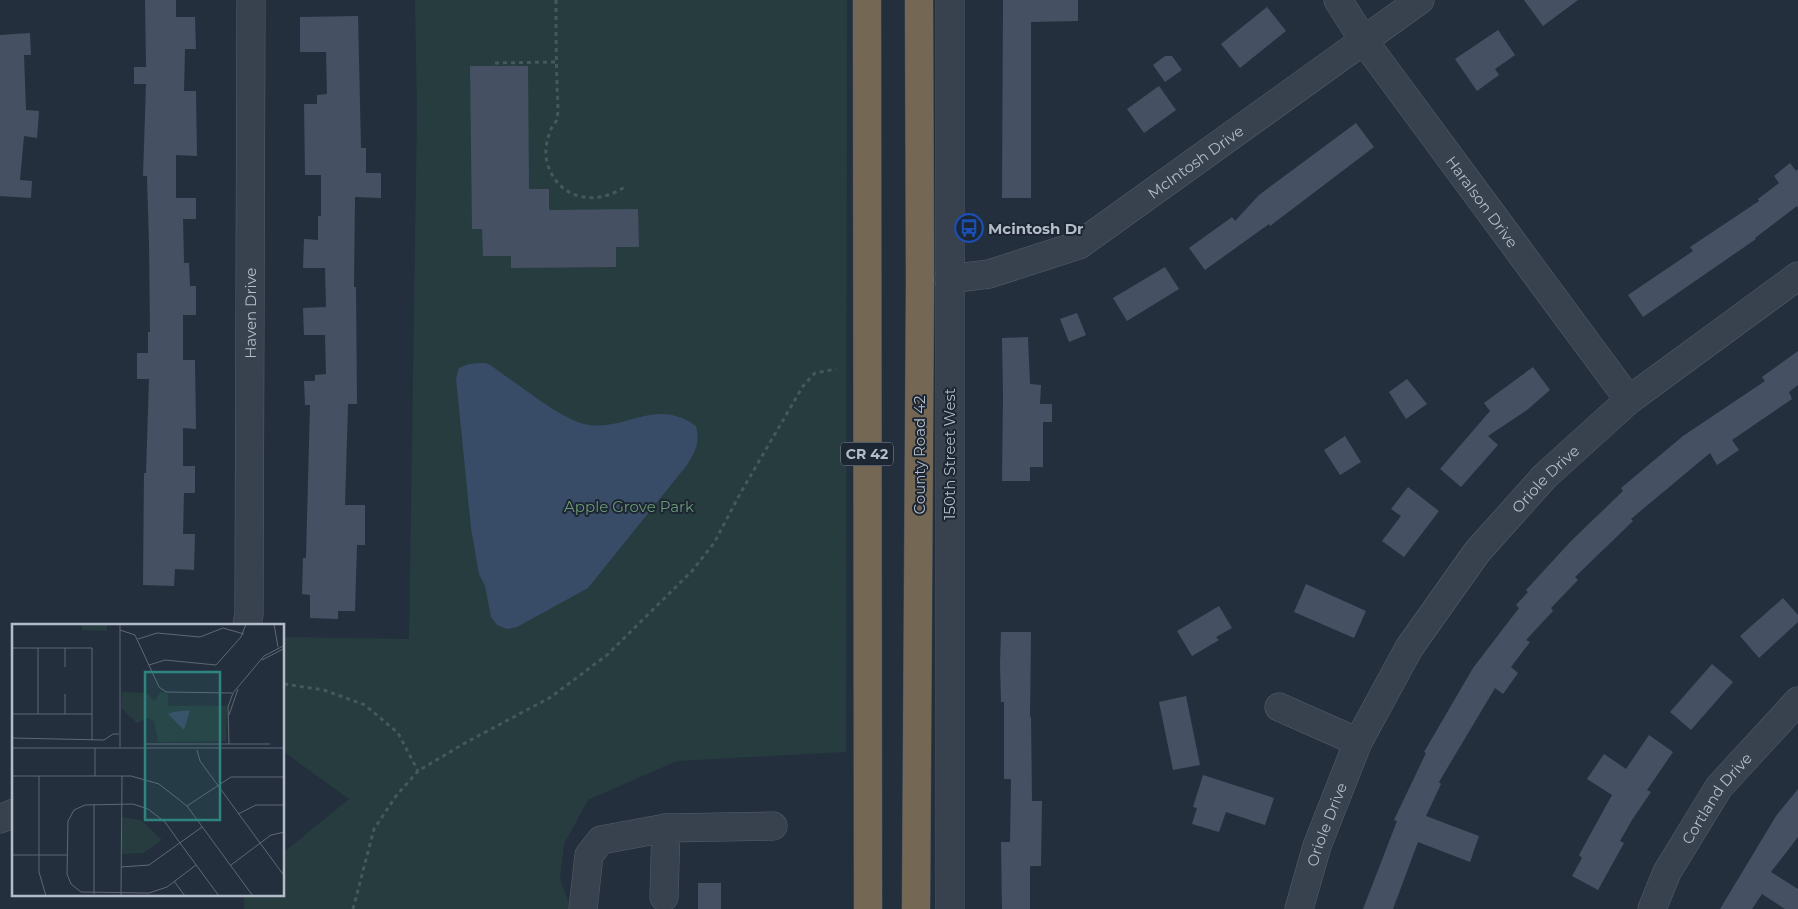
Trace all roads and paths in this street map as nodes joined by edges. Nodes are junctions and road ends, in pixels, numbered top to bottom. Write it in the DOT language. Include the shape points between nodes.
graph roads {
  1 [pos="251,0"];
  2 [pos="556,0"];
  3 [pos="867,0"];
  4 [pos="919,0"];
  5 [pos="950,0"];
  6 [pos="1338,0"];
  7 [pos="1420,0"];
  8 [pos="1364,41"];
  9 [pos="556,62"];
  10 [pos="495,63"];
  11 [pos="626,186"];
  12 [pos="1798,276"];
  13 [pos="949,279"];
  14 [pos="836,369"];
  15 [pos="1629,400"];
  16 [pos="247,624"];
  17 [pos="285,684"];
  18 [pos="1798,701"];
  19 [pos="1280,707"];
  20 [pos="1358,742"];
  21 [pos="418,771"];
  22 [pos="12,814"];
  23 [pos="0,819"];
  24 [pos="773,826"];
  25 [pos="666,828"];
  26 [pos="664,897"];
  27 [pos="353,909"];
  28 [pos="583,909"];
  29 [pos="868,909"];
  30 [pos="916,909"];
  31 [pos="950,909"];
  32 [pos="1299,909"];
  33 [pos="1652,909"];
  1 -- 16 [label="street, Haven Drive"];
  2 -- 9 [label="path"];
  3 -- 29 [label="highway, CR 42"];
  4 -- 30 [label="highway, County Road 42"];
  5 -- 13 [label="street, 150th Street West"];
  6 -- 8 [label="street, Haralson Drive"];
  7 -- 8 [label="street, McIntosh Drive"];
  8 -- 13 [label="street, McIntosh Drive" via="1079,245 989,274"];
  8 -- 15 [label="street, Haralson Drive"];
  9 -- 10 [label="path"];
  9 -- 11 [label="path" via="557,120 545,149 552,176 571,194 585,198 616,193"];
  12 -- 15 [label="street, Oriole Drive"];
  13 -- 31 [label="street, 150th Street West"];
  14 -- 21 [label="path" via="815,373 803,386 714,543 692,572 607,655 551,697"];
  15 -- 20 [label="street, Oriole Drive" via="1545,476 1477,552 1409,648"];
  17 -- 21 [label="path" via="324,690 364,705 398,733"];
  18 -- 33 [label="street, Cortland Drive" via="1719,787 1667,872"];
  19 -- 20 [label="street"];
  20 -- 32 [label="street, Oriole Drive" via="1317,846"];
  21 -- 27 [label="path" via="374,829"];
  22 -- 23 [label="street"];
  24 -- 25 [label="street"];
  25 -- 26 [label="street"];
  25 -- 28 [label="street" via="601,840 589,855"];
}
